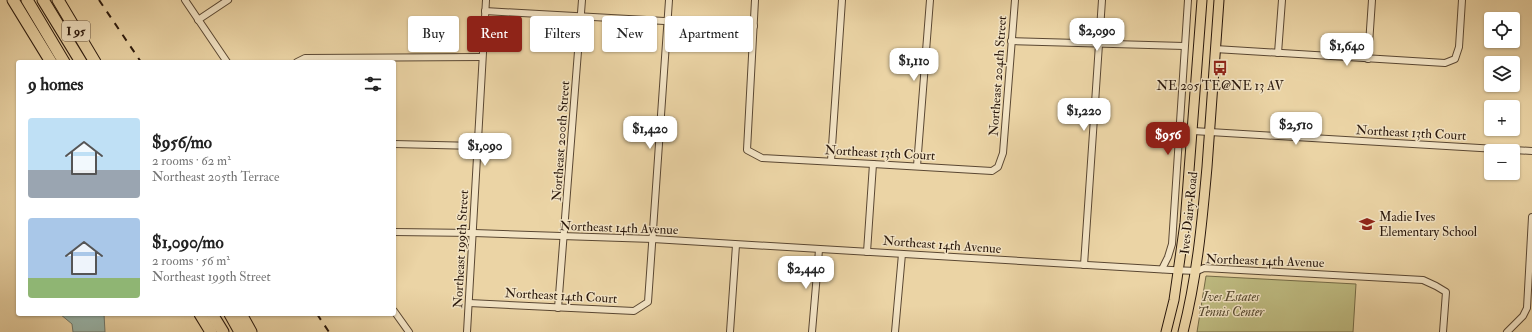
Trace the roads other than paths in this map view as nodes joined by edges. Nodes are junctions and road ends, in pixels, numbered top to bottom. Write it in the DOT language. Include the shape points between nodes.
graph roads {
  1 [pos="13,0"];
  2 [pos="27,0"];
  3 [pos="43,0"];
  4 [pos="58,0"];
  5 [pos="185,0"];
  6 [pos="228,0"];
  7 [pos="486,0"];
  8 [pos="582,0"];
  9 [pos="669,0"];
  10 [pos="756,0"];
  11 [pos="842,0"];
  12 [pos="930,0"];
  13 [pos="1015,0"];
  14 [pos="1102,0"];
  15 [pos="1188,0"];
  16 [pos="1202,0"];
  17 [pos="1219,0"];
  18 [pos="1282,0"];
  19 [pos="1372,0"];
  20 [pos="1462,0"];
  21 [pos="485,11"];
  22 [pos="565,16"];
  23 [pos="581,16"];
  24 [pos="668,16"];
  25 [pos="594,18"];
  26 [pos="198,20"];
  27 [pos="665,21"];
  28 [pos="754,26"];
  29 [pos="1011,40"];
  30 [pos="1099,43"];
  31 [pos="1184,46"];
  32 [pos="1215,50"];
  33 [pos="578,52"];
  34 [pos="666,52"];
  35 [pos="1278,53"];
  36 [pos="482,58"];
  37 [pos="1368,59"];
  38 [pos="50,60"];
  39 [pos="63,60"];
  40 [pos="81,60"];
  41 [pos="94,60"];
  42 [pos="226,60"];
  43 [pos="301,60"];
  44 [pos="1193,131"];
  45 [pos="1210,132"];
  46 [pos="396,144"];
  47 [pos="477,146"];
  48 [pos="1532,151"];
  49 [pos="1003,153"];
  50 [pos="830,161"];
  51 [pos="873,164"];
  52 [pos="917,166"];
  53 [pos="1532,217"];
  54 [pos="396,232"];
  55 [pos="474,232"];
  56 [pos="565,237"];
  57 [pos="653,239"];
  58 [pos="736,245"];
  59 [pos="818,250"];
  60 [pos="867,252"];
  61 [pos="902,254"];
  62 [pos="1084,265"];
  63 [pos="1162,269"];
  64 [pos="1179,270"];
  65 [pos="1196,271"];
  66 [pos="1530,286"];
  67 [pos="469,303"];
  68 [pos="558,308"];
  69 [pos="396,314"];
  70 [pos="201,316"];
  71 [pos="213,316"];
  72 [pos="231,316"];
  73 [pos="242,316"];
  74 [pos="210,332"];
  75 [pos="223,332"];
  76 [pos="240,332"];
  77 [pos="251,332"];
  78 [pos="408,332"];
  79 [pos="467,332"];
  80 [pos="730,332"];
  81 [pos="812,332"];
  82 [pos="895,332"];
  83 [pos="1166,332"];
  84 [pos="1183,332"];
  85 [pos="1443,332"];
  86 [pos="1507,332"];
  1 -- 38 [label="highway"];
  2 -- 39 [label="highway"];
  3 -- 40 [label="highway"];
  4 -- 41 [label="highway, I 95"];
  5 -- 26 [label="street"];
  6 -- 26 [label="street"];
  7 -- 21 [label="street, Northeast 199th Street"];
  8 -- 23 [label="street, Northeast 200th Street"];
  9 -- 24 [label="street"];
  10 -- 28 [label="street"];
  11 -- 50 [label="street"];
  12 -- 52 [label="street"];
  13 -- 29 [label="street, Northeast 204th Street"];
  14 -- 30 [label="street"];
  15 -- 31 [label="street"];
  16 -- 44 [label="main road, Ives Dairy Road"];
  17 -- 32 [label="main road, Ives Dairy Road"];
  18 -- 35 [label="street"];
  19 -- 37 [label="street"];
  20 -- 37 [label="street" via="1459,47 1455,59 1445,63"];
  21 -- 22 [label="street"];
  21 -- 36 [label="street, Northeast 199th Street"];
  25 -- 27 [label="street"];
  26 -- 42 [label="street"];
  28 -- 50 [label="street, Northeast 13th Court" via="747,150 762,158"];
  29 -- 30 [label="street"];
  29 -- 49 [label="street, Northeast 204th Street"];
  30 -- 31 [label="street"];
  30 -- 62 [label="street"];
  31 -- 63 [label="street" via="1172,244"];
  32 -- 35 [label="street"];
  32 -- 45 [label="main road, Ives Dairy Road"];
  33 -- 56 [label="street, Northeast 200th Street"];
  34 -- 57 [label="street"];
  35 -- 37 [label="street"];
  36 -- 43 [label="street"];
  36 -- 47 [label="street, Northeast 199th Street"];
  44 -- 45 [label="street, Northeast 13th Court"];
  44 -- 64 [label="main road, Ives Dairy Road"];
  45 -- 48 [label="street, Northeast 13th Court"];
  45 -- 65 [label="main road, Ives Dairy Road"];
  46 -- 47 [label="street"];
  47 -- 55 [label="street, Northeast 199th Street"];
  49 -- 52 [label="street, Northeast 13th Court" via="998,167 992,171"];
  50 -- 51 [label="street, Northeast 13th Court"];
  51 -- 52 [label="street, Northeast 13th Court"];
  51 -- 60 [label="street"];
  53 -- 66 [label="street"];
  54 -- 55 [label="street, Northeast 14th Avenue"];
  55 -- 56 [label="street, Northeast 14th Avenue"];
  55 -- 67 [label="street, Northeast 199th Street"];
  56 -- 57 [label="street, Northeast 14th Avenue"];
  56 -- 68 [label="street, Northeast 200th Street"];
  57 -- 58 [label="street, Northeast 14th Avenue"];
  57 -- 68 [label="street, Northeast 14th Court" via="648,302 634,311"];
  58 -- 59 [label="street, Northeast 14th Avenue"];
  58 -- 80 [label="street"];
  59 -- 60 [label="street, Northeast 14th Avenue"];
  59 -- 81 [label="street"];
  60 -- 61 [label="street, Northeast 14th Avenue"];
  61 -- 62 [label="street, Northeast 14th Avenue"];
  61 -- 82 [label="street"];
  62 -- 63 [label="street, Northeast 14th Avenue"];
  63 -- 64 [label="street, Northeast 14th Avenue"];
  64 -- 65 [label="street, Northeast 14th Avenue"];
  64 -- 83 [label="main road, Ives Dairy Road"];
  65 -- 84 [label="main road, Ives Dairy Road"];
  65 -- 85 [label="street, Northeast 14th Avenue" via="1209,268 1424,280 1446,292"];
  66 -- 86 [label="street" via="1527,308 1523,316"];
  67 -- 68 [label="street, Northeast 14th Court"];
  67 -- 79 [label="street, Northeast 199th Street"];
  69 -- 78 [label="street"];
  70 -- 74 [label="highway"];
  71 -- 75 [label="highway"];
  72 -- 76 [label="highway"];
  73 -- 77 [label="highway"];
}
